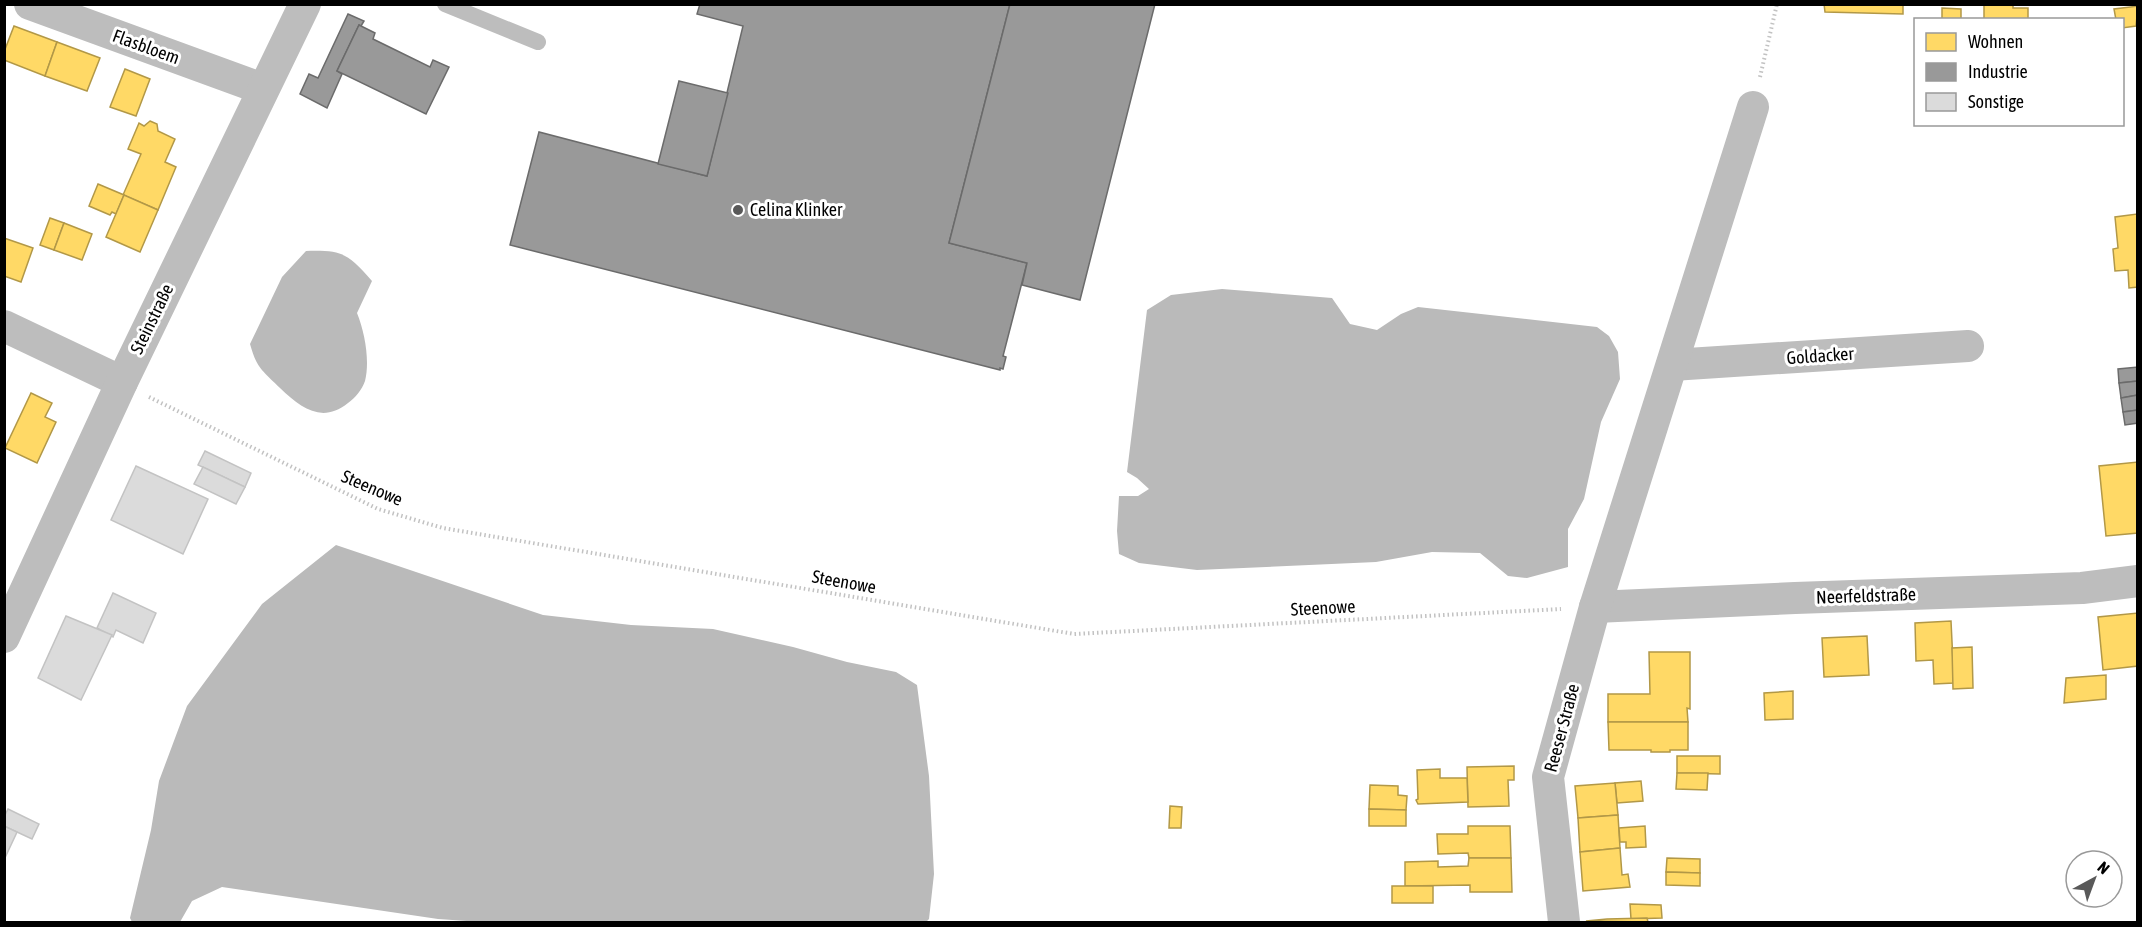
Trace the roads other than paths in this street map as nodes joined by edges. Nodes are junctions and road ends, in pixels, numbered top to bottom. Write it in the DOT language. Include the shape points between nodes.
graph roads {
  1 [pos="30,4"];
  2 [pos="305,4"];
  3 [pos="445,4"];
  4 [pos="538,42"];
  5 [pos="263,89"];
  6 [pos="1753,107"];
  7 [pos="4,326"];
  8 [pos="1968,346"];
  9 [pos="1672,365"];
  10 [pos="122,382"];
  11 [pos="2138,581"];
  12 [pos="1595,608"];
  13 [pos="4,637"];
  14 [pos="1564,922"];
  1 -- 5 [label="street, Flasbloem"];
  2 -- 5 [label="street, Steinstraße"];
  3 -- 4 [label="lane"];
  5 -- 10 [label="street, Steinstraße"];
  6 -- 9 [label="street"];
  7 -- 10 [label="street"];
  8 -- 9 [label="street, Goldacker"];
  9 -- 12 [label="street"];
  10 -- 13 [label="street, Steinstraße"];
  11 -- 12 [label="street, Neerfeldstraße" via="2082,588"];
  12 -- 14 [label="street, Reeser Straße" via="1548,777"];
}
